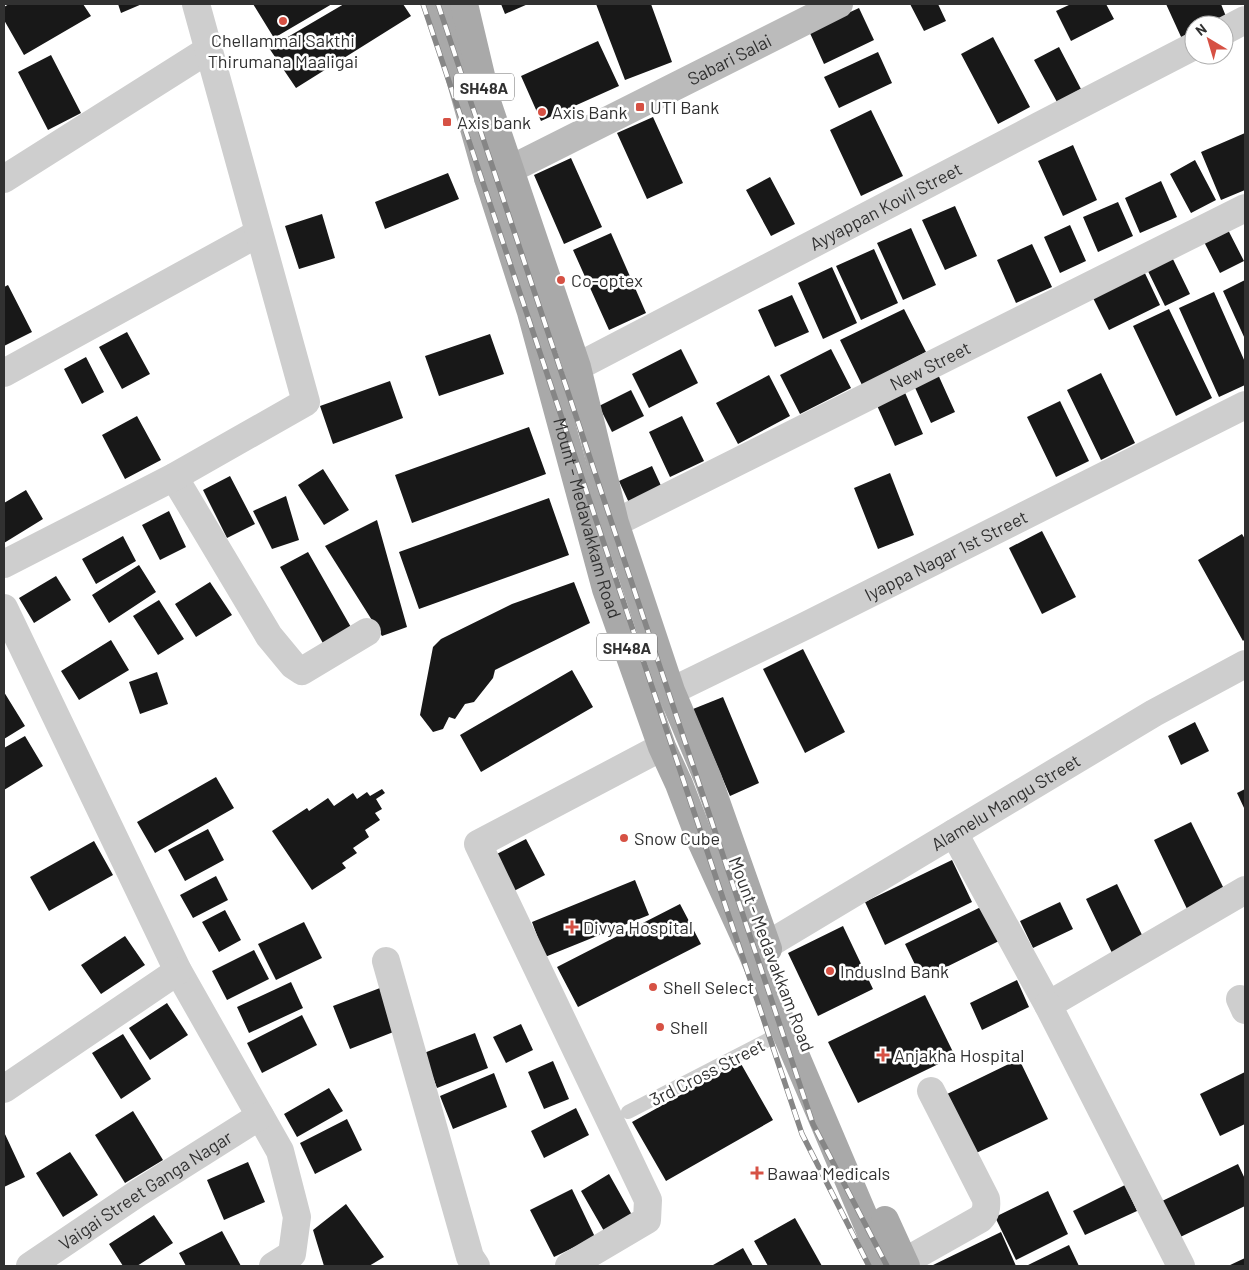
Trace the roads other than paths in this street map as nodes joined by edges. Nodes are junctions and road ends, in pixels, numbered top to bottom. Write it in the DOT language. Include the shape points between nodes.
graph roads {
  1 [pos="196,4"];
  2 [pos="439,4"];
  3 [pos="464,4"];
  4 [pos="839,4"];
  5 [pos="208,50"];
  6 [pos="1184,51"];
  7 [pos="500,174"];
  8 [pos="4,179"];
  9 [pos="1245,208"];
  10 [pos="259,232"];
  11 [pos="578,367"];
  12 [pos="4,373"];
  13 [pos="1245,405"];
  14 [pos="174,476"];
  15 [pos="615,523"];
  16 [pos="4,564"];
  17 [pos="4,608"];
  18 [pos="367,632"];
  19 [pos="1245,664"];
  20 [pos="671,691"];
  21 [pos="646,703"];
  22 [pos="662,747"];
  23 [pos="954,833"];
  24 [pos="1245,890"];
  25 [pos="767,945"];
  26 [pos="386,962"];
  27 [pos="178,971"];
  28 [pos="1048,1006"];
  29 [pos="785,1031"];
  30 [pos="7,1080"];
  31 [pos="931,1091"];
  32 [pos="628,1112"];
  33 [pos="260,1116"];
  34 [pos="898,1265"];
  35 [pos="30,1266"];
  36 [pos="273,1266"];
  37 [pos="476,1266"];
  38 [pos="569,1266"];
  39 [pos="1181,1266"];
  1 -- 5 [label="street"];
  2 -- 7 [label="main road, Mount - Medavakkam Road / SH48A"];
  3 -- 7 [label="main road, Mount - Medavakkam Road / SH48A" via="488,105"];
  4 -- 7 [label="main road, Sabari Salai"];
  5 -- 8 [label="street"];
  5 -- 10 [label="street"];
  6 -- 11 [label="street, Ayyappan Kovil Street"];
  7 -- 11 [label="main road, Mount - Medavakkam Road / SH48A"];
  7 -- 21 [label="main road, Mount - Medavakkam Road / SH48A" via="531,312 606,589"];
  9 -- 15 [label="street, New Street"];
  10 -- 12 [label="street"];
  10 -- 14 [label="street" via="306,402"];
  11 -- 15 [label="main road, Mount - Medavakkam Road / SH48A"];
  13 -- 20 [label="street, Iyappa Nagar 1st Street"];
  14 -- 16 [label="street"];
  14 -- 18 [label="street" via="270,636 292,665 302,671"];
  15 -- 20 [label="main road, Mount - Medavakkam Road / SH48A"];
  17 -- 27 [label="street"];
  19 -- 23 [label="street, Alamelu Mangu Street" via="1154,713"];
  20 -- 21 [label="street, Iyappa Nagar 1st Street"];
  20 -- 25 [label="main road, Mount - Medavakkam Road / SH48A" via="708,779"];
  21 -- 22 [label="main road, Mount - Medavakkam Road / SH48A"];
  22 -- 29 [label="main road, Mount - Medavakkam Road / SH48A"];
  22 -- 38 [label="street" via="478,844 648,1200 647,1220"];
  23 -- 25 [label="street, Alamelu Mangu Street"];
  23 -- 28 [label="street"];
  24 -- 28 [label="street"];
  25 -- 34 [label="main road, Mount - Medavakkam Road / SH48A" via="802,1038"];
  26 -- 37 [label="street" via="470,1257"];
  27 -- 30 [label="street"];
  27 -- 33 [label="street"];
  28 -- 39 [label="street"];
  29 -- 32 [label="lane, 3rd Cross Street"];
  29 -- 34 [label="main road, Mount - Medavakkam Road / SH48A"];
  31 -- 34 [label="street" via="986,1199 987,1207 980,1220"];
  33 -- 35 [label="street, Vaigai Street Ganga Nagar"];
  33 -- 36 [label="street" via="280,1151 297,1217 292,1254"];
}
